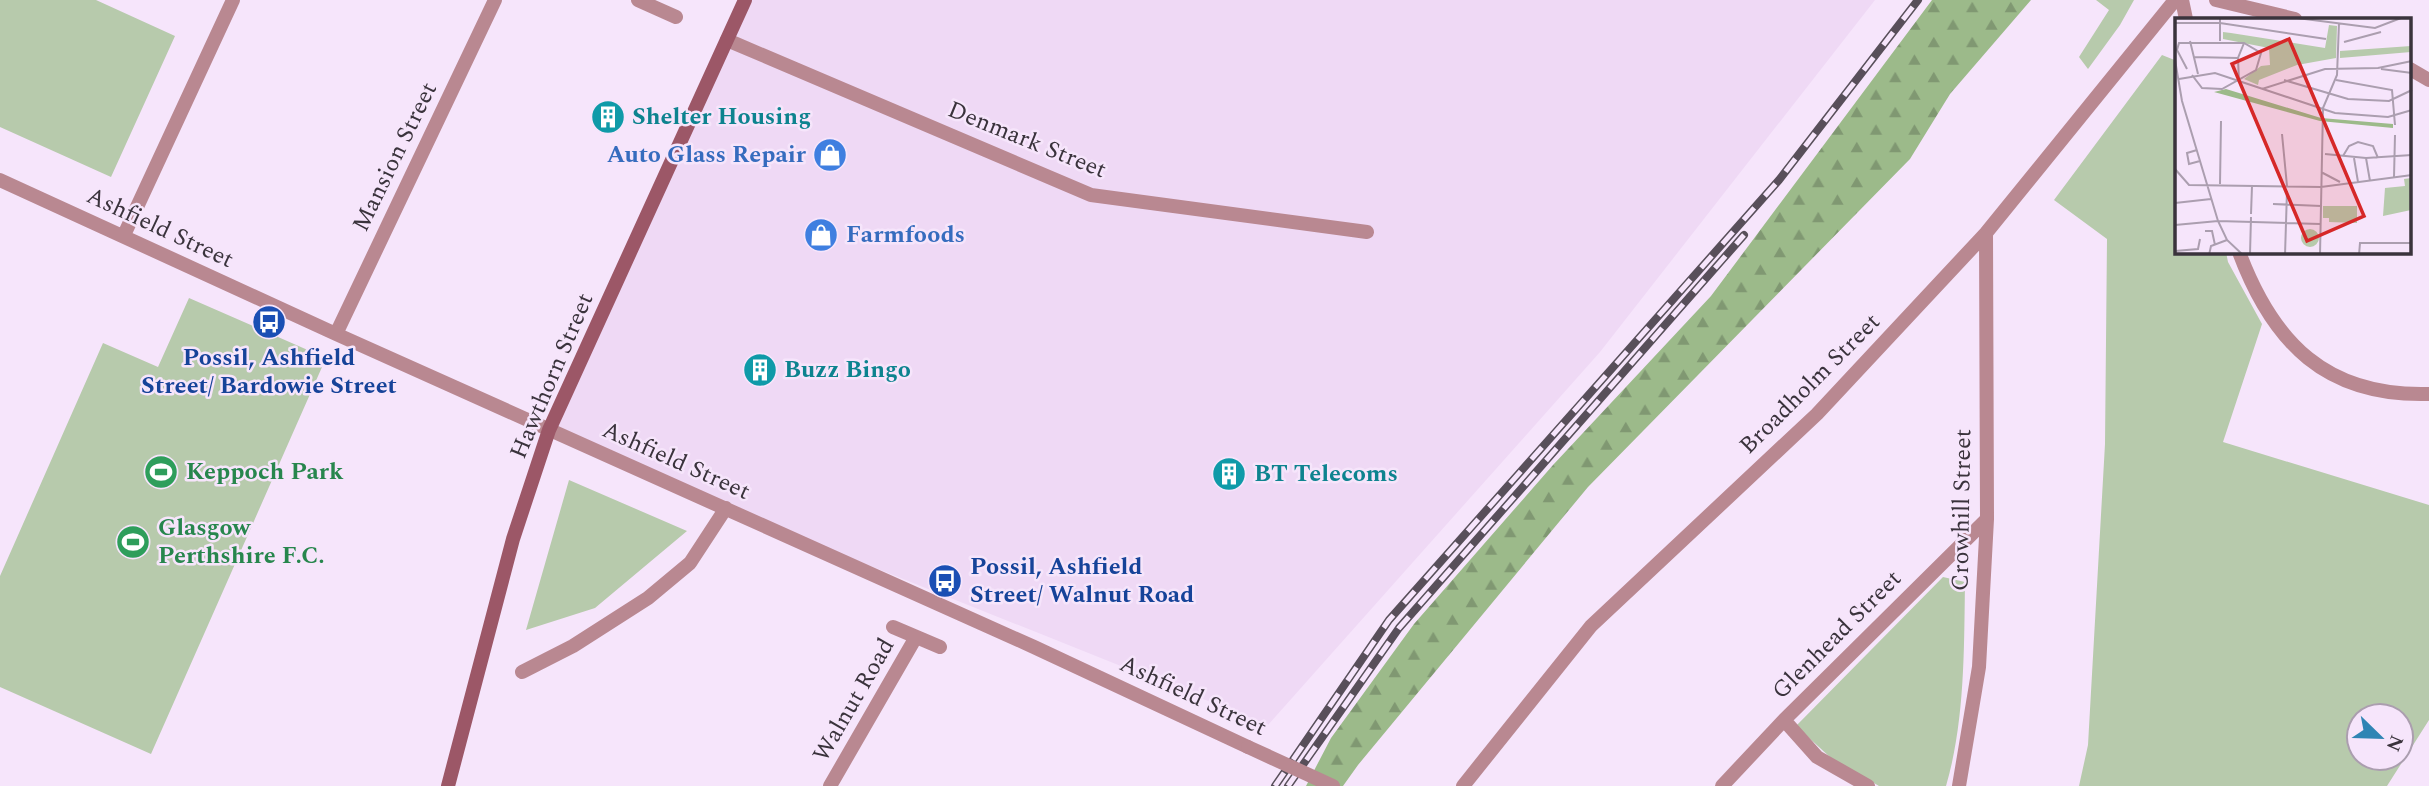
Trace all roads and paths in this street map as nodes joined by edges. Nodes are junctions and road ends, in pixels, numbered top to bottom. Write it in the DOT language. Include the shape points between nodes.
graph roads {
  1 [pos="233,0"];
  2 [pos="495,0"];
  3 [pos="638,0"];
  4 [pos="745,0"];
  5 [pos="2175,0"];
  6 [pos="2182,0"];
  7 [pos="2216,0"];
  8 [pos="676,17"];
  9 [pos="2186,18"];
  10 [pos="2291,18"];
  11 [pos="727,40"];
  12 [pos="2412,70"];
  13 [pos="2429,80"];
  14 [pos="0,180"];
  15 [pos="1367,232"];
  16 [pos="1986,233"];
  17 [pos="124,235"];
  18 [pos="2240,254"];
  19 [pos="336,334"];
  20 [pos="2429,394"];
  21 [pos="550,430"];
  22 [pos="726,508"];
  23 [pos="1987,519"];
  24 [pos="893,627"];
  25 [pos="916,637"];
  26 [pos="940,647"];
  27 [pos="522,672"];
  28 [pos="1784,720"];
  29 [pos="448,786"];
  30 [pos="830,786"];
  31 [pos="1333,786"];
  32 [pos="1463,786"];
  33 [pos="1722,786"];
  34 [pos="1868,786"];
  35 [pos="1959,786"];
  1 -- 17 [label="street"];
  2 -- 19 [label="street, Mansion Street"];
  3 -- 8 [label="street"];
  4 -- 11 [label="main road, Hawthorn Street"];
  5 -- 16 [label="street, Broadholm Street"];
  6 -- 9 [label="street"];
  7 -- 10 [label="street"];
  11 -- 15 [label="street, Denmark Street" via="1091,195"];
  11 -- 21 [label="main road, Hawthorn Street"];
  12 -- 13 [label="street"];
  14 -- 17 [label="street, Ashfield Street"];
  16 -- 23 [label="street, Crowhill Street"];
  16 -- 32 [label="street, Broadholm Street" via="1817,414 1591,626"];
  17 -- 19 [label="street, Ashfield Street"];
  18 -- 20 [label="street" via="2259,300 2298,351 2355,385"];
  19 -- 21 [label="street, Ashfield Street"];
  21 -- 22 [label="street, Ashfield Street"];
  21 -- 29 [label="main road, Hawthorn Street" via="513,539"];
  22 -- 27 [label="street" via="690,563 648,598"];
  22 -- 31 [label="street, Ashfield Street, bridge"];
  23 -- 28 [label="street, Glenhead Street"];
  23 -- 35 [label="street, Crowhill Street" via="1979,667"];
  24 -- 25 [label="street, Walnut Road"];
  25 -- 26 [label="street, Walnut Road"];
  25 -- 30 [label="street, Walnut Road"];
  28 -- 33 [label="street, Glenhead Street"];
  28 -- 34 [label="street" via="1817,757"];
}
